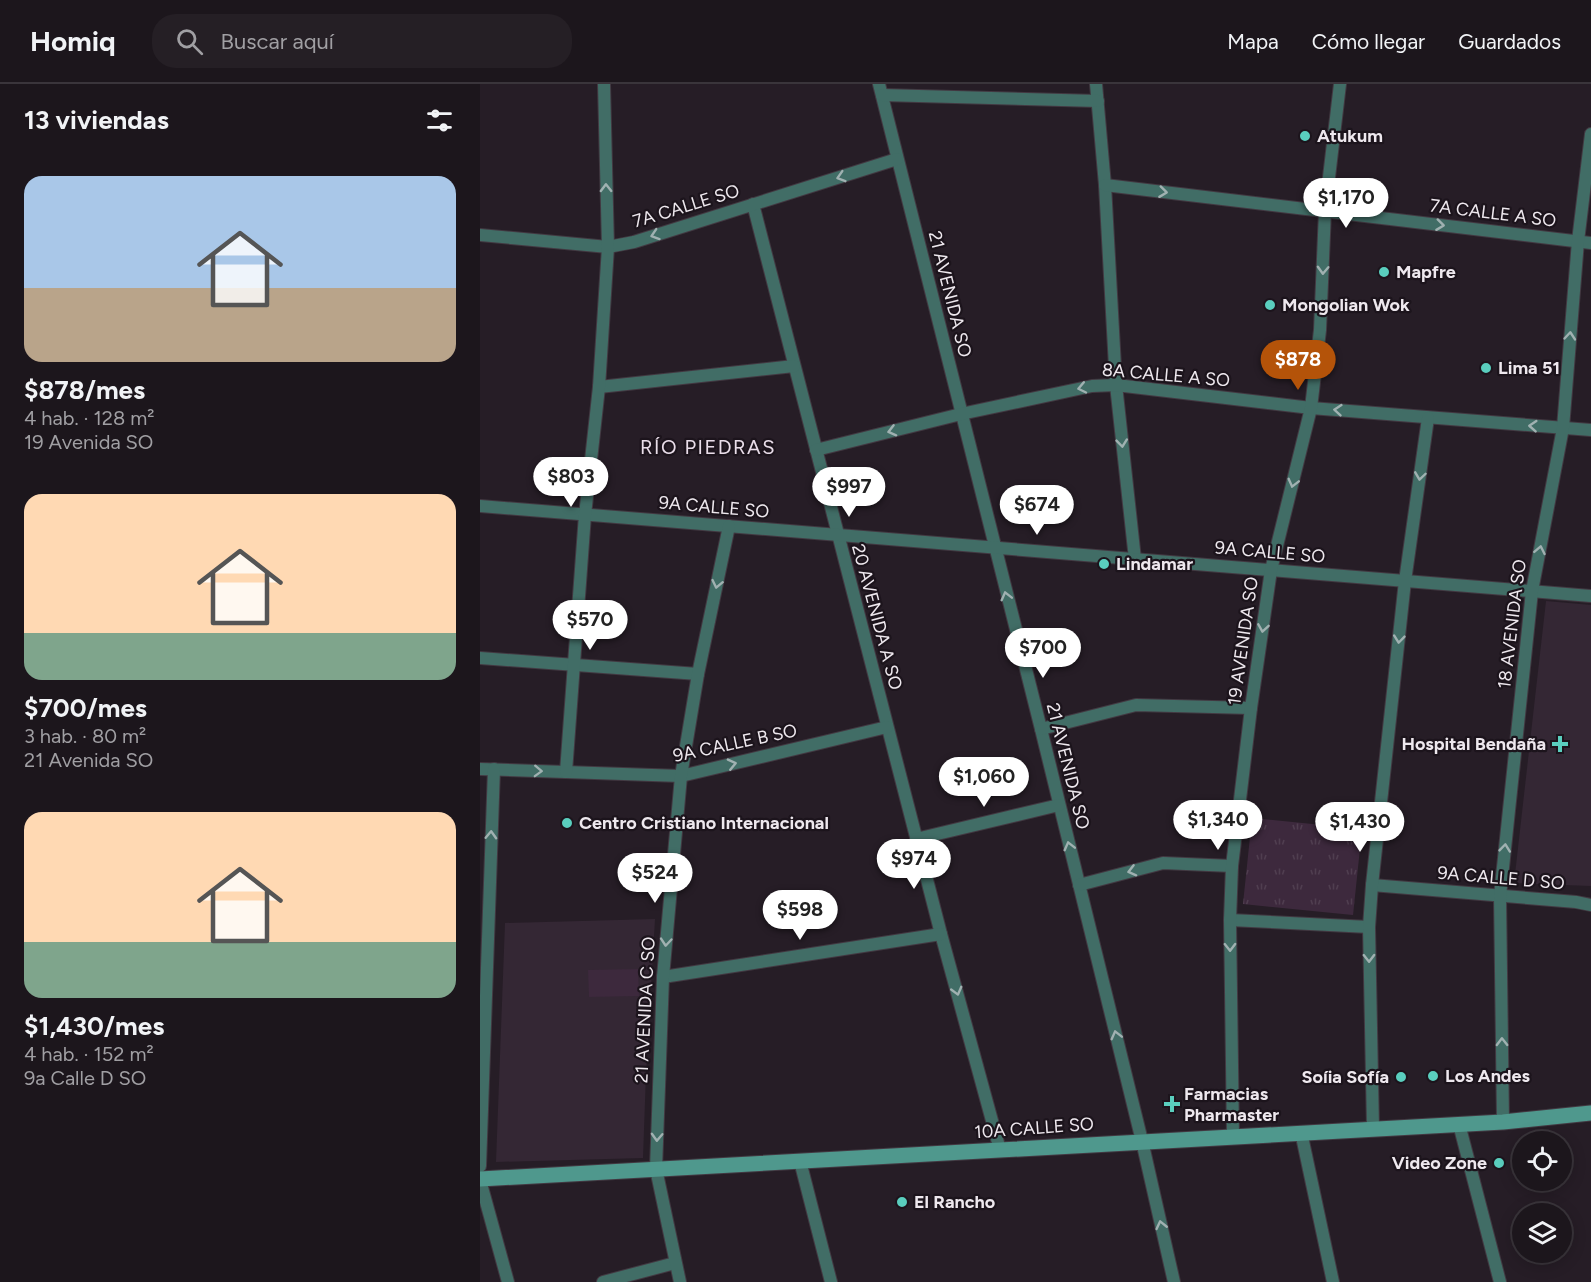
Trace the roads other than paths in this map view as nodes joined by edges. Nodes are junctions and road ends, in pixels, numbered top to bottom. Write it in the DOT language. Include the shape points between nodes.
graph roads {
  1 [pos="604,84"];
  2 [pos="1096,84"];
  3 [pos="1340,84"];
  4 [pos="880,89"];
  5 [pos="1098,101"];
  6 [pos="1591,134"];
  7 [pos="897,159"];
  8 [pos="1105,185"];
  9 [pos="753,204"];
  10 [pos="1325,211"];
  11 [pos="480,235"];
  12 [pos="1578,241"];
  13 [pos="1591,243"];
  14 [pos="608,247"];
  15 [pos="795,366"];
  16 [pos="1116,385"];
  17 [pos="599,387"];
  18 [pos="1311,408"];
  19 [pos="961,414"];
  20 [pos="1428,418"];
  21 [pos="1563,428"];
  22 [pos="1591,430"];
  23 [pos="816,450"];
  24 [pos="480,506"];
  25 [pos="585,515"];
  26 [pos="729,526"];
  27 [pos="837,535"];
  28 [pos="994,548"];
  29 [pos="1135,559"];
  30 [pos="1272,570"];
  31 [pos="1405,581"];
  32 [pos="1532,591"];
  33 [pos="1591,596"];
  34 [pos="480,658"];
  35 [pos="574,665"];
  36 [pos="698,674"];
  37 [pos="1251,708"];
  38 [pos="887,727"];
  39 [pos="1041,729"];
  40 [pos="480,769"];
  41 [pos="494,769"];
  42 [pos="566,772"];
  43 [pos="681,776"];
  44 [pos="1059,806"];
  45 [pos="916,839"];
  46 [pos="1232,866"];
  47 [pos="1079,885"];
  48 [pos="1372,885"];
  49 [pos="1500,896"];
  50 [pos="1591,905"];
  51 [pos="1230,920"];
  52 [pos="1369,927"];
  53 [pos="941,934"];
  54 [pos="483,976"];
  55 [pos="663,977"];
  56 [pos="1591,1113"];
  57 [pos="1503,1122"];
  58 [pos="1459,1124"];
  59 [pos="1373,1128"];
  60 [pos="1301,1132"];
  61 [pos="1233,1136"];
  62 [pos="1142,1141"];
  63 [pos="1000,1150"];
  64 [pos="800,1161"];
  65 [pos="480,1166"];
  66 [pos="656,1169"];
  67 [pos="480,1180"];
  68 [pos="675,1263"];
  69 [pos="508,1282"];
  70 [pos="603,1282"];
  71 [pos="680,1282"];
  72 [pos="831,1282"];
  73 [pos="1174,1282"];
  74 [pos="1333,1282"];
  75 [pos="1500,1282"];
  14 -- 1 [label="street, one-way"];
  2 -- 5 [label="street"];
  3 -- 10 [label="street, 19 AVENIDA SO"];
  4 -- 5 [label="street"];
  4 -- 7 [label="street, 21 AVENIDA SO"];
  5 -- 8 [label="street"];
  6 -- 12 [label="street, 18 AVENIDA SO"];
  7 -- 9 [label="street, 7A CALLE SO, one-way"];
  7 -- 19 [label="street, 21 AVENIDA SO"];
  8 -- 10 [label="street, 7A CALLE A SO, one-way"];
  8 -- 16 [label="street"];
  9 -- 14 [label="street, 7A CALLE SO, one-way"];
  9 -- 15 [label="street, 20 AVENIDA A SO"];
  10 -- 12 [label="street, 7A CALLE A SO, one-way"];
  10 -- 18 [label="street, 19 AVENIDA SO, one-way" via="1320,330"];
  11 -- 14 [label="street, 7A CALLE SO"];
  12 -- 13 [label="street, 7A CALLE A SO"];
  21 -- 12 [label="street, 18 AVENIDA SO, one-way"];
  14 -- 17 [label="street"];
  15 -- 17 [label="street"];
  15 -- 23 [label="street, 20 AVENIDA A SO"];
  16 -- 18 [label="street, 8A CALLE A SO"];
  16 -- 19 [label="street, 8A CALLE A SO, one-way" via="1092,386"];
  16 -- 29 [label="street, one-way"];
  17 -- 25 [label="street"];
  20 -- 18 [label="street, 8A CALLE A SO, one-way"];
  18 -- 30 [label="street, 19 AVENIDA SO, one-way"];
  19 -- 23 [label="street, 8A CALLE A SO, one-way"];
  19 -- 28 [label="street, 21 AVENIDA SO"];
  21 -- 20 [label="street, 8A CALLE A SO, one-way"];
  20 -- 31 [label="street, one-way"];
  21 -- 22 [label="street, 8A CALLE A SO"];
  32 -- 21 [label="street, 18 AVENIDA SO, one-way"];
  23 -- 27 [label="street, 20 AVENIDA A SO"];
  24 -- 25 [label="street, 9A CALLE SO"];
  25 -- 26 [label="street, 9A CALLE SO"];
  25 -- 35 [label="street"];
  26 -- 27 [label="street, 9A CALLE SO"];
  26 -- 36 [label="street, 21 AVENIDA C SO, one-way"];
  27 -- 28 [label="street, 9A CALLE SO"];
  27 -- 38 [label="street, 20 AVENIDA A SO"];
  28 -- 29 [label="street, 9A CALLE SO"];
  39 -- 28 [label="street, 21 AVENIDA SO, one-way"];
  29 -- 30 [label="street, 9A CALLE SO"];
  30 -- 31 [label="street, 9A CALLE SO"];
  30 -- 37 [label="street, 19 AVENIDA SO, one-way"];
  31 -- 32 [label="street, 9A CALLE SO"];
  31 -- 48 [label="street, one-way"];
  32 -- 33 [label="street, 9A CALLE SO"];
  49 -- 32 [label="street, 18 AVENIDA SO, one-way"];
  34 -- 35 [label="street"];
  35 -- 36 [label="street"];
  35 -- 42 [label="street"];
  36 -- 43 [label="street, 21 AVENIDA C SO"];
  37 -- 39 [label="street" via="1136,705"];
  37 -- 46 [label="street, 19 AVENIDA SO"];
  43 -- 38 [label="street, 9A CALLE B SO, one-way"];
  38 -- 45 [label="street, 20 AVENIDA A SO"];
  39 -- 44 [label="street, 21 AVENIDA SO"];
  40 -- 41 [label="street, 9A CALLE B SO"];
  41 -- 42 [label="street, 9A CALLE B SO, one-way"];
  54 -- 41 [label="street, one-way"];
  42 -- 43 [label="street, 9A CALLE B SO"];
  43 -- 55 [label="street, 21 AVENIDA C SO, one-way"];
  44 -- 45 [label="street"];
  47 -- 44 [label="street, 21 AVENIDA SO, one-way"];
  45 -- 53 [label="street, 20 AVENIDA A SO"];
  46 -- 47 [label="street, one-way" via="1164,863"];
  46 -- 51 [label="street, 19 AVENIDA SO"];
  62 -- 47 [label="street, 21 AVENIDA SO, one-way"];
  48 -- 49 [label="street, 9A CALLE D SO"];
  48 -- 52 [label="street"];
  49 -- 50 [label="street, 9A CALLE D SO"];
  57 -- 49 [label="street, 18 AVENIDA SO, one-way"];
  51 -- 52 [label="street"];
  51 -- 61 [label="street, 19 AVENIDA SO, one-way"];
  52 -- 59 [label="street, one-way"];
  53 -- 55 [label="street"];
  53 -- 63 [label="street, one-way"];
  54 -- 65 [label="street"];
  55 -- 66 [label="street, 21 AVENIDA C SO, one-way"];
  56 -- 57 [label="street, 10A CALLE SO"];
  57 -- 58 [label="street, 10A CALLE SO"];
  58 -- 59 [label="street, 10A CALLE SO"];
  58 -- 75 [label="street"];
  59 -- 60 [label="street, 10A CALLE SO"];
  60 -- 61 [label="street, 10A CALLE SO"];
  60 -- 74 [label="street"];
  61 -- 62 [label="street, 10A CALLE SO"];
  62 -- 63 [label="street, 10A CALLE SO"];
  73 -- 62 [label="street, 21 AVENIDA SO, one-way"];
  63 -- 64 [label="street, 10A CALLE SO"];
  64 -- 66 [label="street, 10A CALLE SO"];
  64 -- 72 [label="street"];
  66 -- 67 [label="street, 10A CALLE SO"];
  66 -- 68 [label="street, 21 AVENIDA C SO"];
  67 -- 69 [label="street"];
  68 -- 70 [label="street"];
  68 -- 71 [label="street, 21 AVENIDA C SO"];
}
